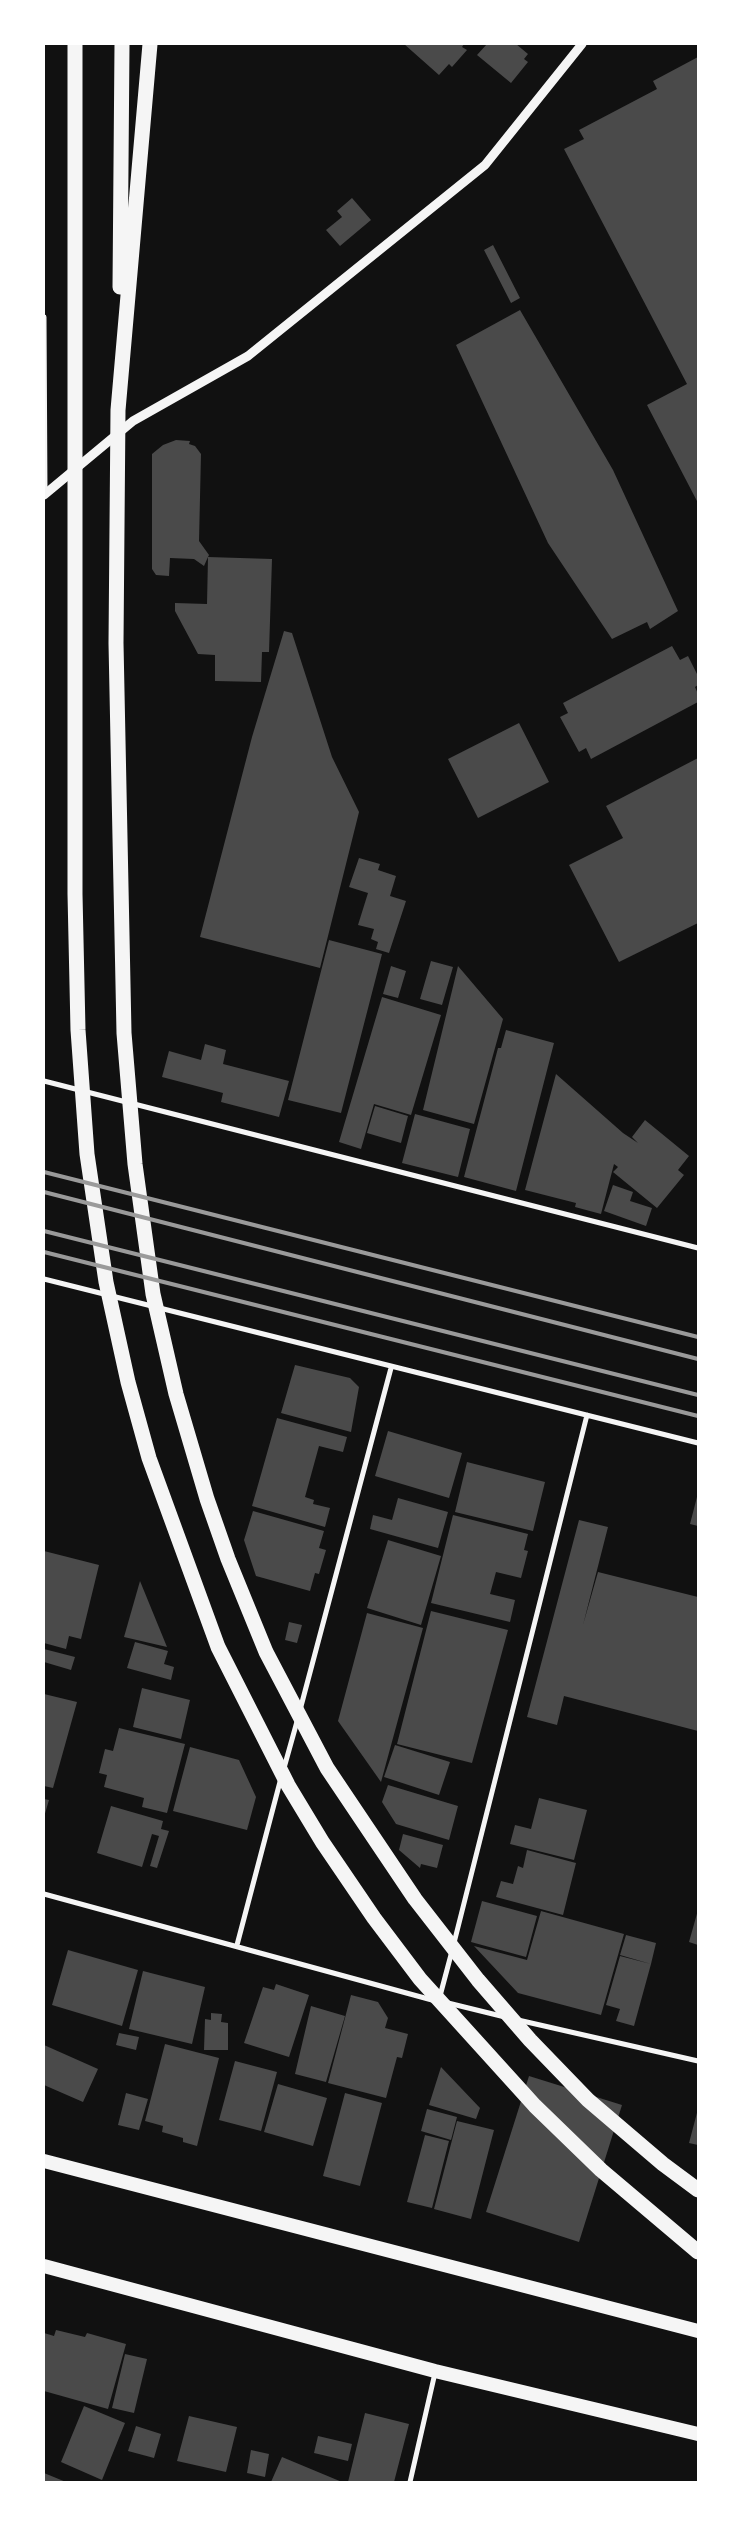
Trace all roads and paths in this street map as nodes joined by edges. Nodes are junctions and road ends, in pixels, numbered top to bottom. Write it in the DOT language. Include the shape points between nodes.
graph roads {
  1 [pos="75,44"];
  2 [pos="122,44"];
  3 [pos="150,44"];
  4 [pos="582,44"];
  5 [pos="44,317"];
  6 [pos="118,410"];
  7 [pos="44,495"];
  8 [pos="44,1081"];
  9 [pos="698,1248"];
  10 [pos="44,1279"];
  11 [pos="391,1368"];
  12 [pos="587,1415"];
  13 [pos="698,1443"];
  14 [pos="44,1894"];
  15 [pos="237,1945"];
  16 [pos="439,2001"];
  17 [pos="698,2061"];
  18 [pos="44,2161"];
  19 [pos="698,2190"];
  20 [pos="698,2252"];
  21 [pos="44,2266"];
  22 [pos="698,2331"];
  23 [pos="435,2371"];
  24 [pos="698,2434"];
  25 [pos="410,2482"];
  1 -- 20 [label="highway" via="74,884 78,1030 86,1154 106,1282 149,1458 218,1647 288,1785 374,1918 420,1979 535,2106 601,2170"];
  2 -- 6 [label="highway"];
  3 -- 6 [label="highway"];
  4 -- 7 [label="street" via="485,165 248,356 133,421"];
  5 -- 7 [label="street"];
  6 -- 19 [label="highway" via="116,643 124,1033 135,1164 153,1294 176,1394 206,1499 266,1652 327,1768 415,1898 491,1995 588,2100"];
  8 -- 9 [label="street"];
  10 -- 11 [label="street"];
  11 -- 12 [label="street"];
  11 -- 15 [label="street"];
  12 -- 13 [label="street"];
  12 -- 16 [label="street"];
  14 -- 15 [label="street"];
  15 -- 16 [label="street"];
  16 -- 17 [label="street"];
  18 -- 22 [label="highway"];
  21 -- 23 [label="highway"];
  23 -- 24 [label="highway"];
  23 -- 25 [label="street"];
}
